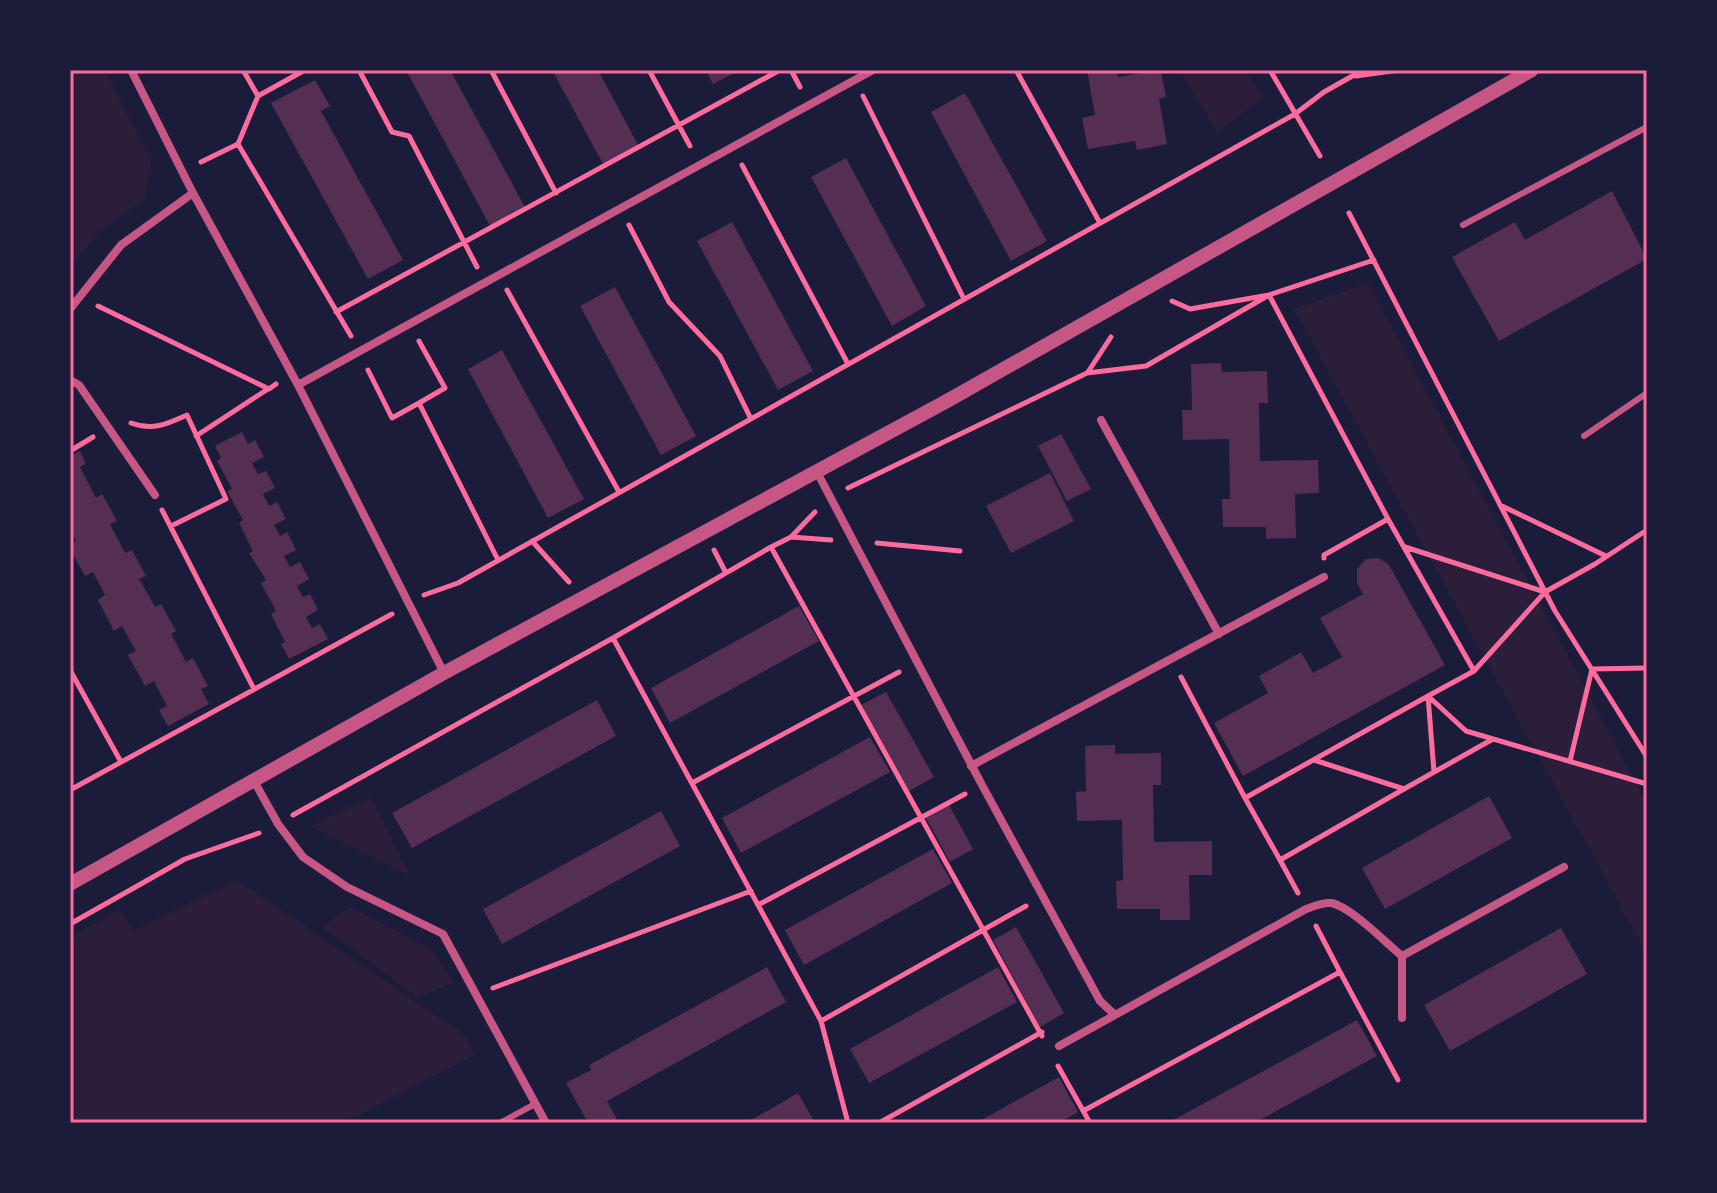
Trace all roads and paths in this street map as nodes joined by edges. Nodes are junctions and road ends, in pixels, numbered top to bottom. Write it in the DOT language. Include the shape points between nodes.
graph roads {
  1 [pos="131,70"];
  2 [pos="243,70"];
  3 [pos="305,70"];
  4 [pos="359,70"];
  5 [pos="491,70"];
  6 [pos="649,70"];
  7 [pos="780,70"];
  8 [pos="873,70"];
  9 [pos="1016,70"];
  10 [pos="1270,70"];
  11 [pos="1363,70"];
  12 [pos="1399,70"];
  13 [pos="1532,70"];
  14 [pos="1351,76"];
  15 [pos="855,80"];
  16 [pos="258,96"];
  17 [pos="1295,114"];
  18 [pos="679,126"];
  19 [pos="1647,127"];
  20 [pos="732,147"];
  21 [pos="1320,156"];
  22 [pos="700,164"];
  23 [pos="182,171"];
  24 [pos="193,193"];
  25 [pos="556,193"];
  26 [pos="620,208"];
  27 [pos="1349,213"];
  28 [pos="1100,223"];
  29 [pos="1463,225"];
  30 [pos="463,243"];
  31 [pos="1374,260"];
  32 [pos="499,275"];
  33 [pos="485,283"];
  34 [pos="80,297"];
  35 [pos="964,299"];
  36 [pos="70,309"];
  37 [pos="1190,309"];
  38 [pos="336,312"];
  39 [pos="410,324"];
  40 [pos="848,364"];
  41 [pos="292,373"];
  42 [pos="70,380"];
  43 [pos="298,385"];
  44 [pos="269,389"];
  45 [pos="1647,393"];
  46 [pos="419,403"];
  47 [pos="751,419"];
  48 [pos="1101,420"];
  49 [pos="109,429"];
  50 [pos="196,436"];
  51 [pos="1584,436"];
  52 [pos="817,472"];
  53 [pos="619,492"];
  54 [pos="155,495"];
  55 [pos="1499,505"];
  56 [pos="171,526"];
  57 [pos="1647,530"];
  58 [pos="532,541"];
  59 [pos="852,541"];
  60 [pos="1404,546"];
  61 [pos="771,547"];
  62 [pos="960,551"];
  63 [pos="1607,556"];
  64 [pos="1324,577"];
  65 [pos="1545,592"];
  66 [pos="583,598"];
  67 [pos="408,601"];
  68 [pos="1219,634"];
  69 [pos="613,638"];
  70 [pos="1171,659"];
  71 [pos="917,663"];
  72 [pos="1647,668"];
  73 [pos="1592,669"];
  74 [pos="70,670"];
  75 [pos="1474,671"];
  76 [pos="444,673"];
  77 [pos="254,689"];
  78 [pos="1428,696"];
  79 [pos="854,697"];
  80 [pos="1493,739"];
  81 [pos="1647,757"];
  82 [pos="1314,760"];
  83 [pos="1570,761"];
  84 [pos="121,762"];
  85 [pos="971,766"];
  86 [pos="1434,772"];
  87 [pos="254,781"];
  88 [pos="692,783"];
  89 [pos="1647,784"];
  90 [pos="982,785"];
  91 [pos="1404,789"];
  92 [pos="70,790"];
  93 [pos="1245,798"];
  94 [pos="921,818"];
  95 [pos="278,824"];
  96 [pos="1280,860"];
  97 [pos="1564,867"];
  98 [pos="70,884"];
  99 [pos="751,891"];
  100 [pos="1043,897"];
  101 [pos="758,905"];
  102 [pos="1306,909"];
  103 [pos="70,924"];
  104 [pos="983,930"];
  105 [pos="1402,956"];
  106 [pos="1340,972"];
  107 [pos="477,994"];
  108 [pos="1115,1015"];
  109 [pos="1402,1018"];
  110 [pos="821,1021"];
  111 [pos="1040,1034"];
  112 [pos="1059,1046"];
  113 [pos="1048,1047"];
  114 [pos="1055,1060"];
  115 [pos="1398,1080"];
  116 [pos="535,1104"];
  117 [pos="1083,1111"];
  118 [pos="500,1123"];
  119 [pos="546,1123"];
  120 [pos="848,1123"];
  121 [pos="879,1123"];
  122 [pos="1090,1123"];
  1 -- 23 [label="street"];
  2 -- 16 [label="path"];
  3 -- 16 [label="path"];
  4 -- 30 [label="path" via="392,132 409,136"];
  5 -- 25 [label="path"];
  6 -- 18 [label="path"];
  7 -- 18 [label="path"];
  8 -- 15 [label="street"];
  9 -- 28 [label="path"];
  10 -- 17 [label="path"];
  11 -- 14 [label="path"];
  12 -- 14 [label="path"];
  13 -- 52 [label="street"];
  14 -- 17 [label="path"];
  15 -- 20 [label="street"];
  15 -- 35 [label="path"];
  16 -- 23 [label="path" via="238,144"];
  17 -- 21 [label="path"];
  17 -- 28 [label="path"];
  18 -- 22 [label="path"];
  18 -- 25 [label="path"];
  19 -- 29 [label="lane"];
  20 -- 22 [label="street"];
  20 -- 40 [label="path"];
  22 -- 26 [label="street"];
  23 -- 24 [label="street"];
  24 -- 34 [label="street" via="121,245"];
  24 -- 41 [label="street"];
  25 -- 30 [label="path"];
  26 -- 32 [label="street"];
  26 -- 47 [label="path" via="669,302 720,356"];
  27 -- 31 [label="path"];
  28 -- 35 [label="path"];
  30 -- 33 [label="path"];
  30 -- 38 [label="path"];
  31 -- 37 [label="path" via="1269,295"];
  31 -- 55 [label="path"];
  32 -- 33 [label="street"];
  32 -- 53 [label="path"];
  33 -- 39 [label="street"];
  34 -- 36 [label="street"];
  34 -- 44 [label="path"];
  35 -- 40 [label="path"];
  39 -- 43 [label="street"];
  39 -- 46 [label="path" via="445,388"];
  40 -- 47 [label="path"];
  41 -- 43 [label="street"];
  41 -- 44 [label="path"];
  42 -- 49 [label="street"];
  43 -- 67 [label="street"];
  44 -- 50 [label="path"];
  45 -- 51 [label="lane"];
  47 -- 53 [label="path"];
  48 -- 68 [label="street"];
  49 -- 50 [label="path" via="128,421 147,429 187,415"];
  49 -- 54 [label="street"];
  50 -- 56 [label="path" via="226,499"];
  52 -- 59 [label="street"];
  52 -- 66 [label="street"];
  53 -- 58 [label="path"];
  54 -- 56 [label="path"];
  55 -- 63 [label="path"];
  55 -- 65 [label="path"];
  56 -- 77 [label="path"];
  57 -- 63 [label="path"];
  58 -- 66 [label="path"];
  58 -- 67 [label="path" via="458,583"];
  59 -- 61 [label="path" via="791,537"];
  59 -- 62 [label="path"];
  59 -- 71 [label="street"];
  60 -- 64 [label="path" via="1388,519 1324,555"];
  60 -- 65 [label="path"];
  60 -- 75 [label="path"];
  61 -- 69 [label="path"];
  61 -- 79 [label="path"];
  63 -- 65 [label="path"];
  64 -- 68 [label="street"];
  65 -- 73 [label="path"];
  65 -- 75 [label="path"];
  66 -- 76 [label="street"];
  67 -- 76 [label="street"];
  67 -- 77 [label="path" via="387,618"];
  68 -- 70 [label="street"];
  69 -- 88 [label="path"];
  69 -- 95 [label="path"];
  70 -- 85 [label="street"];
  70 -- 93 [label="path"];
  71 -- 79 [label="path"];
  71 -- 85 [label="street"];
  72 -- 73 [label="path"];
  73 -- 81 [label="path"];
  73 -- 83 [label="path"];
  74 -- 84 [label="path"];
  75 -- 78 [label="path"];
  76 -- 87 [label="street"];
  77 -- 84 [label="path"];
  78 -- 80 [label="path" via="1466,731"];
  78 -- 82 [label="path"];
  78 -- 86 [label="path"];
  79 -- 88 [label="path"];
  79 -- 94 [label="path"];
  80 -- 83 [label="path"];
  80 -- 86 [label="path"];
  82 -- 91 [label="path"];
  82 -- 93 [label="path"];
  83 -- 89 [label="path"];
  84 -- 92 [label="path"];
  85 -- 90 [label="street"];
  86 -- 91 [label="path"];
  87 -- 95 [label="street"];
  87 -- 98 [label="street"];
  88 -- 99 [label="path"];
  90 -- 94 [label="path"];
  90 -- 100 [label="street"];
  91 -- 96 [label="path"];
  93 -- 96 [label="path"];
  94 -- 101 [label="path"];
  94 -- 104 [label="path"];
  95 -- 103 [label="path" via="185,859"];
  95 -- 107 [label="street" via="303,857 347,887 443,934"];
  96 -- 102 [label="path"];
  97 -- 105 [label="street"];
  99 -- 101 [label="path"];
  99 -- 107 [label="path"];
  100 -- 104 [label="path"];
  100 -- 108 [label="street" via="1100,1001"];
  101 -- 110 [label="path"];
  102 -- 105 [label="street" via="1333,903"];
  102 -- 106 [label="path"];
  102 -- 108 [label="street"];
  104 -- 110 [label="path"];
  104 -- 111 [label="path"];
  105 -- 109 [label="street"];
  106 -- 115 [label="path"];
  106 -- 117 [label="path"];
  107 -- 116 [label="street"];
  108 -- 112 [label="street"];
  110 -- 120 [label="path"];
  111 -- 112 [label="path" via="1045,1031"];
  111 -- 113 [label="path"];
  111 -- 121 [label="path"];
  114 -- 117 [label="path"];
  116 -- 118 [label="lane"];
  116 -- 119 [label="street"];
  117 -- 122 [label="path"];
}
